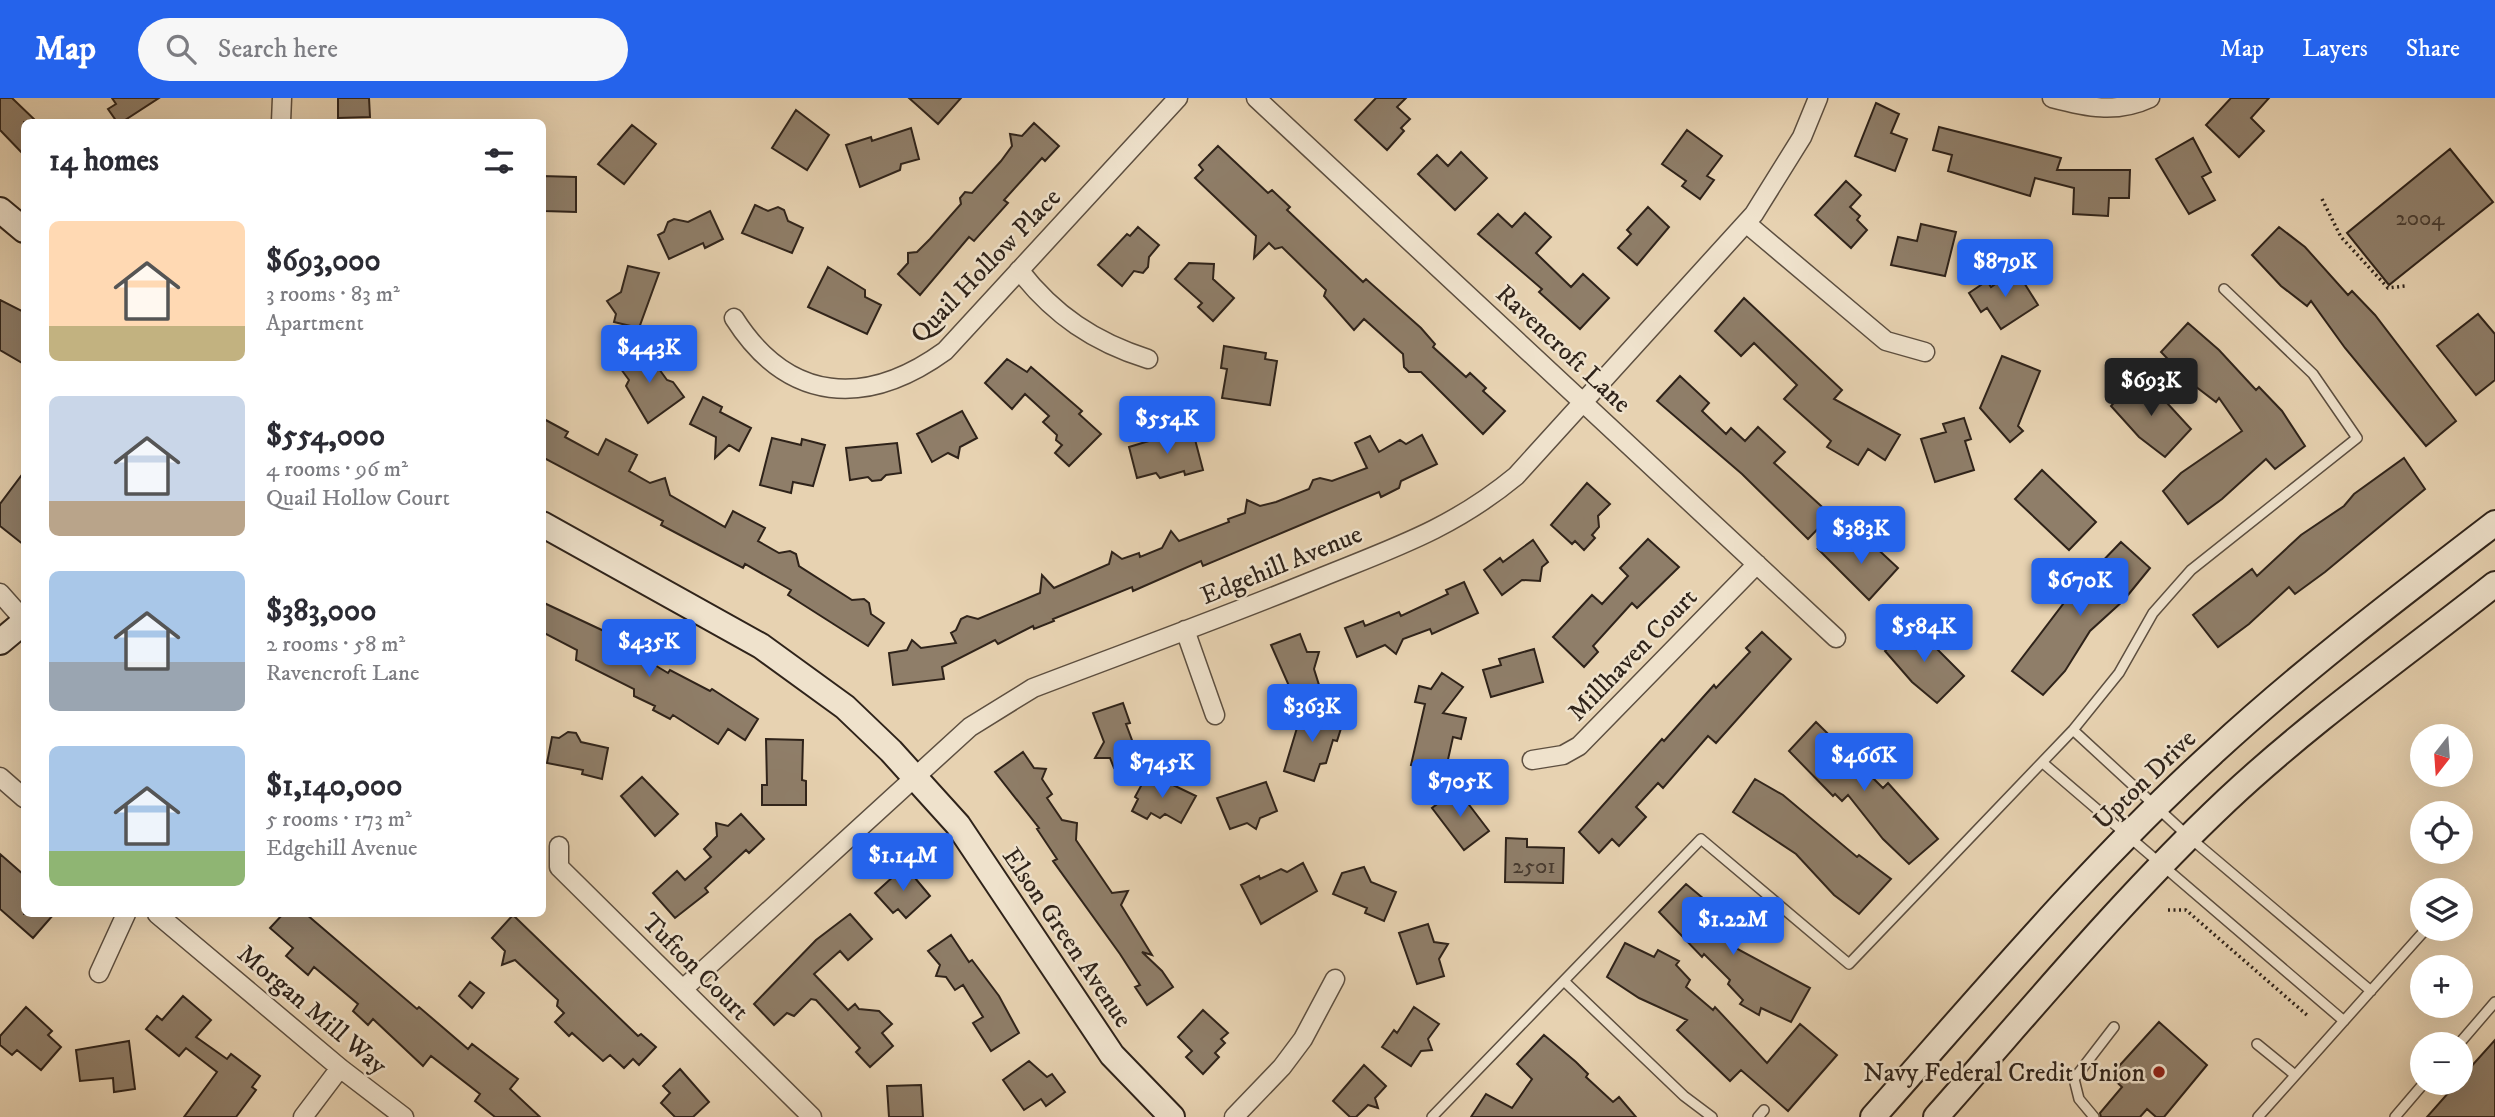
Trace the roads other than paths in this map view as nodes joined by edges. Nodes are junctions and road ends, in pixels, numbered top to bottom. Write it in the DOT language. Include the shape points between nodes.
graph roads {
  1 [pos="282,98"];
  2 [pos="1178,98"];
  3 [pos="1256,98"];
  4 [pos="1818,98"];
  5 [pos="2052,98"];
  6 [pos="2150,98"];
  7 [pos="281,119"];
  8 [pos="0,211"];
  9 [pos="1746,223"];
  10 [pos="21,228"];
  11 [pos="1019,270"];
  12 [pos="2224,289"];
  13 [pos="734,318"];
  14 [pos="1924,352"];
  15 [pos="1148,359"];
  16 [pos="1582,402"];
  17 [pos="2495,523"];
  18 [pos="546,526"];
  19 [pos="1757,564"];
  20 [pos="2495,584"];
  21 [pos="0,593"];
  22 [pos="21,618"];
  23 [pos="21,624"];
  24 [pos="1185,630"];
  25 [pos="1836,638"];
  26 [pos="0,642"];
  27 [pos="1215,715"];
  28 [pos="2073,730"];
  29 [pos="1532,760"];
  30 [pos="2043,763"];
  31 [pos="0,777"];
  32 [pos="917,779"];
  33 [pos="21,795"];
  34 [pos="2155,807"];
  35 [pos="2127,836"];
  36 [pos="2189,837"];
  37 [pos="559,846"];
  38 [pos="2160,865"];
  39 [pos="125,917"];
  40 [pos="161,917"];
  41 [pos="2415,941"];
  42 [pos="99,973"];
  43 [pos="1335,979"];
  44 [pos="1564,981"];
  45 [pos="682,989"];
  46 [pos="2371,991"];
  47 [pos="2495,1002"];
  48 [pos="2344,1021"];
  49 [pos="2114,1027"];
  50 [pos="2469,1032"];
  51 [pos="2257,1044"];
  52 [pos="340,1068"];
  53 [pos="2295,1075"];
  54 [pos="2414,1095"];
  55 [pos="303,1117"];
  56 [pos="404,1117"];
  57 [pos="812,1117"];
  58 [pos="1172,1117"];
  59 [pos="1234,1117"];
  60 [pos="1432,1117"];
  61 [pos="1712,1117"];
  62 [pos="1873,1117"];
  63 [pos="1936,1117"];
  64 [pos="2094,1117"];
  65 [pos="2258,1117"];
  66 [pos="2395,1117"];
  1 -- 7 [label="street"];
  2 -- 11 [label="street, Quail Hollow Place"];
  3 -- 16 [label="street, Ravencroft Lane"];
  4 -- 9 [label="street, Edgehill Avenue" via="1777,180"];
  5 -- 6 [label="street" via="2116,109"];
  8 -- 10 [label="main road"];
  9 -- 14 [label="street" via="1886,341"];
  9 -- 16 [label="street, Edgehill Avenue"];
  11 -- 13 [label="street, Quail Hollow Place" via="944,351 922,368 870,387 831,390 787,374 748,340"];
  11 -- 15 [label="street" via="1059,315 1086,334"];
  12 -- 28 [label="lane" via="2313,374 2357,438 2191,570 2153,613 2119,673"];
  16 -- 19 [label="street, Ravencroft Lane"];
  16 -- 24 [label="street, Edgehill Avenue" via="1516,477 1452,523"];
  17 -- 34 [label="main road, Upton Drive" via="2311,667"];
  18 -- 32 [label="main road, Elson Green Avenue" via="761,646 809,678"];
  19 -- 25 [label="street, Ravencroft Lane"];
  19 -- 29 [label="street, Millhaven Court" via="1579,746 1563,755"];
  20 -- 36 [label="main road" via="2279,754"];
  21 -- 22 [label="street"];
  23 -- 26 [label="main road"];
  24 -- 27 [label="street"];
  24 -- 32 [label="street, Edgehill Avenue" via="1033,688 997,708 970,727"];
  28 -- 30 [label="lane"];
  28 -- 34 [label="lane"];
  30 -- 35 [label="lane"];
  30 -- 44 [label="lane" via="1849,964 1701,839"];
  31 -- 33 [label="street"];
  32 -- 45 [label="street, Edgehill Avenue"];
  32 -- 58 [label="main road, Elson Green Avenue" via="958,825 1112,1055"];
  34 -- 35 [label="main road, Upton Drive"];
  34 -- 36 [label="lane"];
  35 -- 38 [label="lane"];
  35 -- 62 [label="main road, Upton Drive"];
  36 -- 38 [label="main road"];
  36 -- 46 [label="lane"];
  37 -- 45 [label="street, Tufton Court" via="559,867"];
  38 -- 48 [label="lane"];
  38 -- 63 [label="main road"];
  39 -- 42 [label="street"];
  40 -- 52 [label="street, Morgan Mill Way"];
  41 -- 46 [label="lane"];
  43 -- 59 [label="street" via="1303,1039"];
  44 -- 60 [label="lane"];
  44 -- 61 [label="lane"];
  45 -- 57 [label="street, Tufton Court"];
  46 -- 48 [label="lane"];
  47 -- 50 [label="lane"];
  48 -- 53 [label="lane"];
  49 -- 64 [label="lane" via="2074,1079 2079,1099"];
  51 -- 53 [label="lane"];
  52 -- 55 [label="street"];
  52 -- 56 [label="street, Morgan Mill Way"];
  53 -- 65 [label="lane"];
  54 -- 66 [label="lane"];
}
